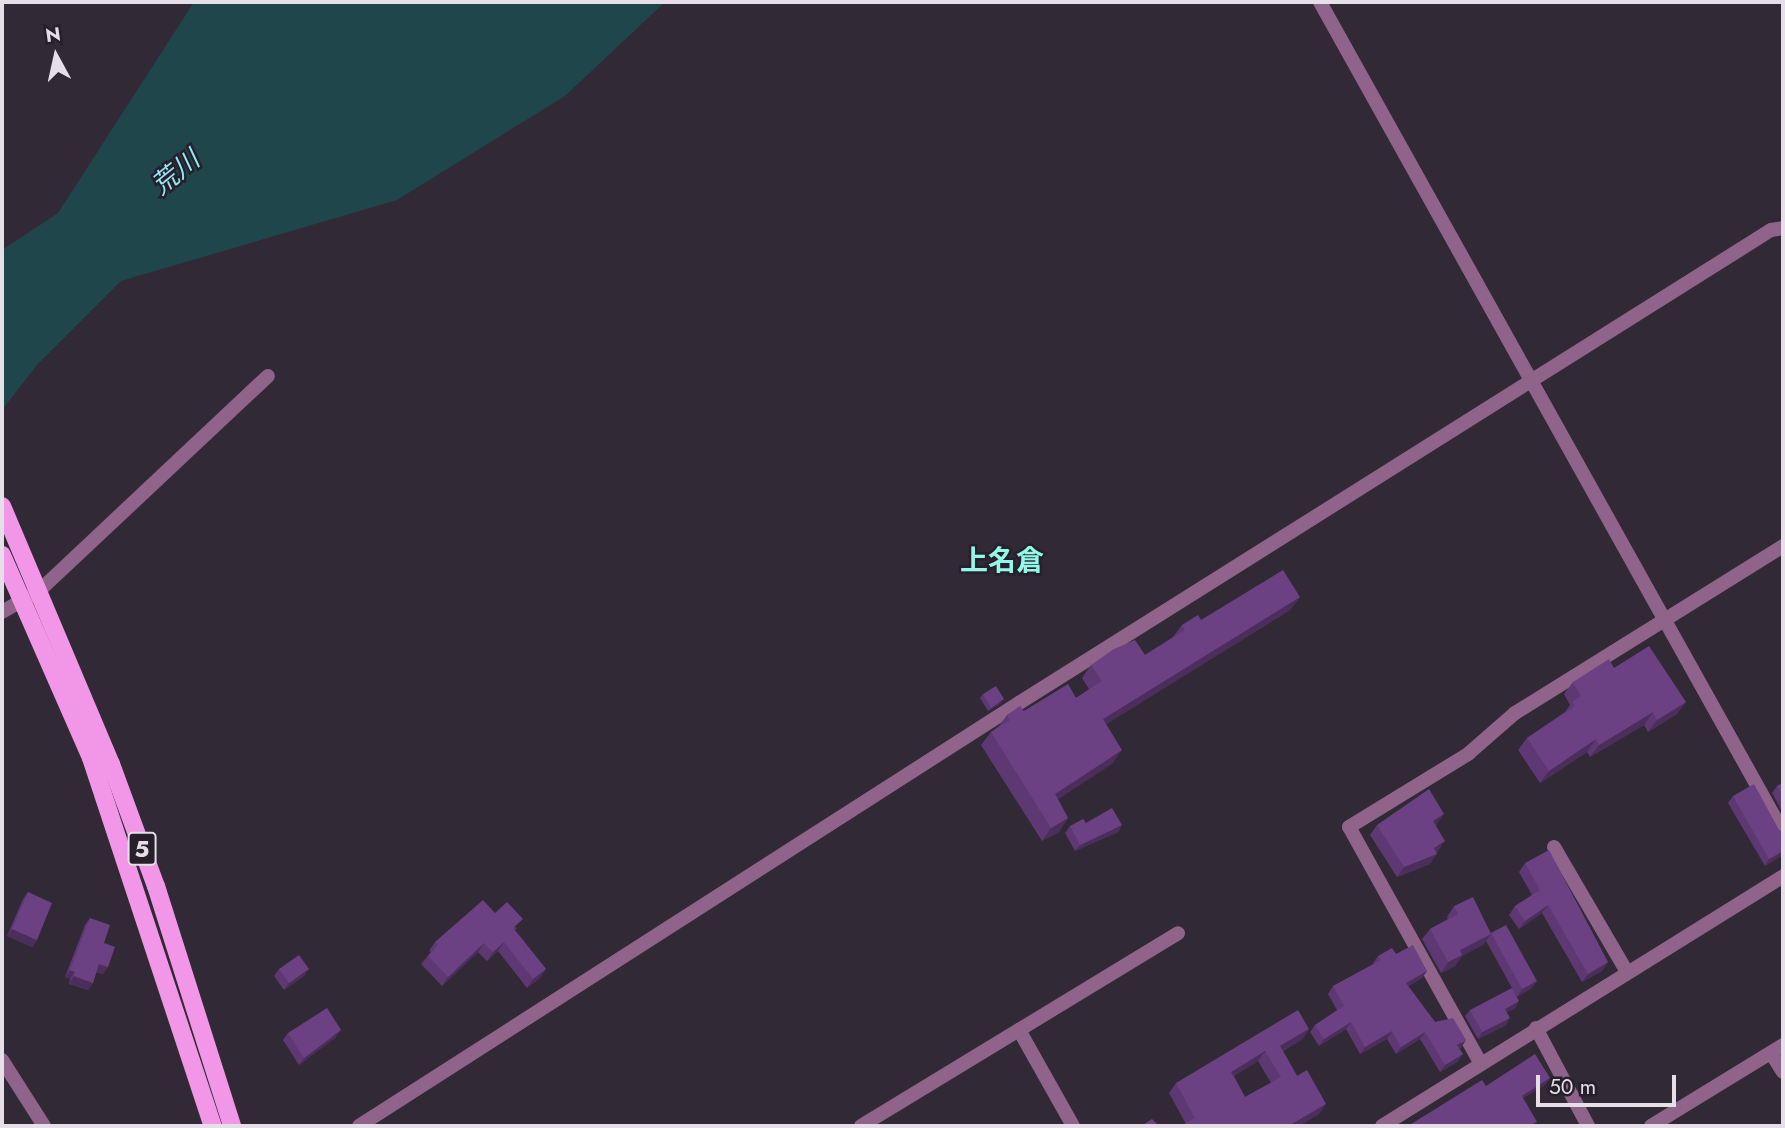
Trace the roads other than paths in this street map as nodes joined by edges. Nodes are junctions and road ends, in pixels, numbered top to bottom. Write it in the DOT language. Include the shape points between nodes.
graph roads {
  1 [pos="1320,2"];
  2 [pos="1783,228"];
  3 [pos="268,376"];
  4 [pos="1532,382"];
  5 [pos="2,506"];
  6 [pos="1783,546"];
  7 [pos="2,555"];
  8 [pos="36,584"];
  9 [pos="23,602"];
  10 [pos="2,612"];
  11 [pos="1667,621"];
  12 [pos="1783,832"];
  13 [pos="1554,847"];
  14 [pos="1783,876"];
  15 [pos="1178,933"];
  16 [pos="1627,972"];
  17 [pos="1536,1028"];
  18 [pos="1019,1030"];
  19 [pos="1777,1049"];
  20 [pos="2,1060"];
  21 [pos="1480,1064"];
  22 [pos="1783,1072"];
  23 [pos="44,1126"];
  24 [pos="213,1126"];
  25 [pos="232,1126"];
  26 [pos="359,1126"];
  27 [pos="861,1126"];
  28 [pos="1073,1126"];
  29 [pos="1382,1126"];
  30 [pos="1588,1126"];
  31 [pos="1651,1126"];
  1 -- 4 [label="street"];
  2 -- 4 [label="street" via="1772,230"];
  3 -- 8 [label="street"];
  4 -- 11 [label="street"];
  4 -- 26 [label="street" via="1007,710"];
  5 -- 8 [label="main road, 5"];
  6 -- 11 [label="street"];
  7 -- 9 [label="main road, 5"];
  8 -- 9 [label="street"];
  8 -- 25 [label="main road, 5" via="156,886"];
  9 -- 10 [label="street"];
  9 -- 24 [label="main road, 5" via="96,770"];
  11 -- 12 [label="street"];
  11 -- 21 [label="street" via="1515,713 1468,754 1349,827"];
  13 -- 16 [label="street"];
  14 -- 16 [label="street"];
  15 -- 18 [label="street"];
  16 -- 17 [label="street"];
  17 -- 21 [label="street"];
  17 -- 30 [label="street"];
  18 -- 27 [label="street"];
  18 -- 28 [label="street"];
  19 -- 22 [label="street"];
  19 -- 31 [label="street"];
  20 -- 23 [label="street"];
  21 -- 29 [label="street"];
}
